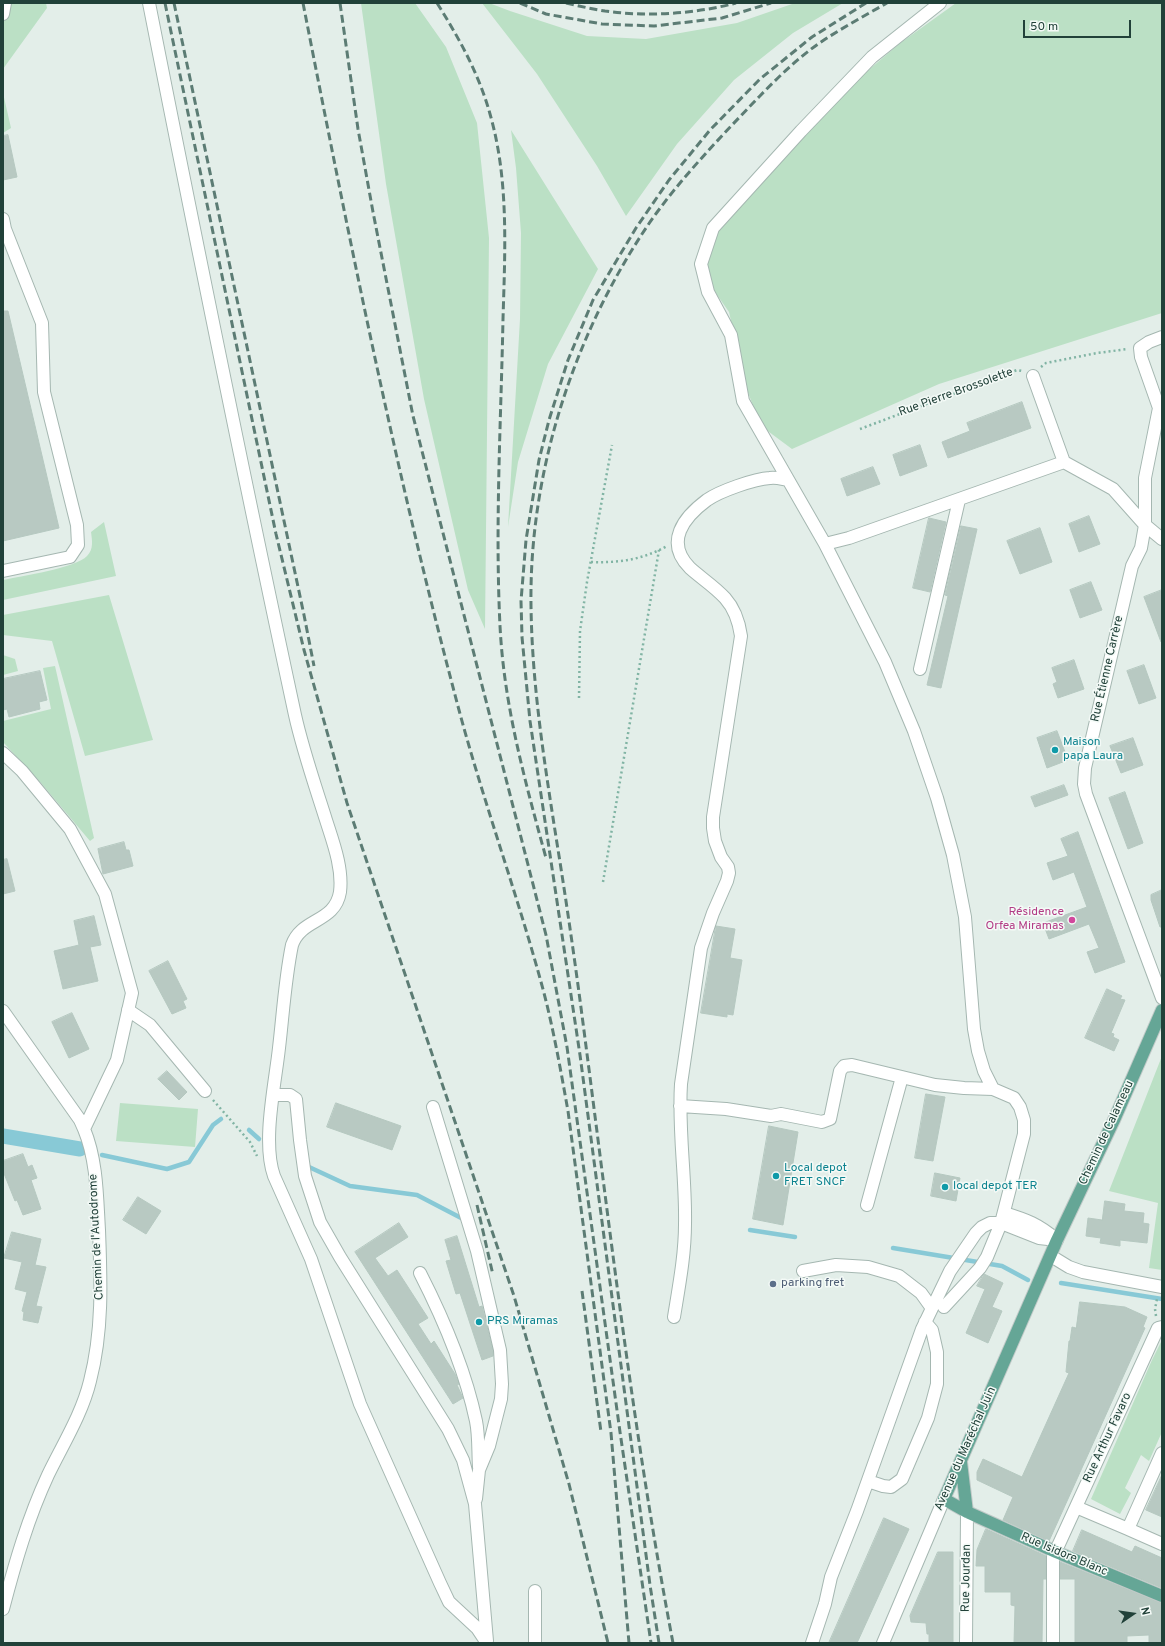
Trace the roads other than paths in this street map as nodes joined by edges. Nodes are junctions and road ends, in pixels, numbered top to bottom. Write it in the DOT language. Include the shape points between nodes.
graph roads {
  1 [pos="5,3"];
  2 [pos="149,3"];
  3 [pos="940,3"];
  4 [pos="3,14"];
  5 [pos="3,219"];
  6 [pos="1162,337"];
  7 [pos="1033,376"];
  8 [pos="1064,462"];
  9 [pos="788,480"];
  10 [pos="960,500"];
  11 [pos="1146,525"];
  12 [pos="1162,539"];
  13 [pos="825,544"];
  14 [pos="3,571"];
  15 [pos="920,669"];
  16 [pos="3,753"];
  17 [pos="1162,998"];
  18 [pos="128,1010"];
  19 [pos="1162,1010"];
  20 [pos="3,1011"];
  21 [pos="902,1077"];
  22 [pos="993,1089"];
  23 [pos="205,1091"];
  24 [pos="273,1096"];
  25 [pos="680,1106"];
  26 [pos="433,1107"];
  27 [pos="84,1129"];
  28 [pos="867,1205"];
  29 [pos="1002,1218"];
  30 [pos="1057,1240"];
  31 [pos="1051,1256"];
  32 [pos="803,1271"];
  33 [pos="420,1273"];
  34 [pos="1160,1290"];
  35 [pos="931,1307"];
  36 [pos="944,1307"];
  37 [pos="674,1317"];
  38 [pos="925,1322"];
  39 [pos="1162,1327"];
  40 [pos="1162,1453"];
  41 [pos="961,1462"];
  42 [pos="479,1470"];
  43 [pos="868,1481"];
  44 [pos="944,1499"];
  45 [pos="475,1504"];
  46 [pos="1076,1507"];
  47 [pos="967,1512"];
  48 [pos="1128,1529"];
  49 [pos="1162,1544"];
  50 [pos="1056,1552"];
  51 [pos="535,1592"];
  52 [pos="1162,1596"];
  53 [pos="3,1609"];
  54 [pos="487,1642"];
  55 [pos="535,1643"];
  56 [pos="812,1643"];
  57 [pos="883,1643"];
  58 [pos="966,1643"];
  59 [pos="1053,1643"];
  1 -- 4 [label="street"];
  2 -- 24 [label="street" via="249,499 299,731 335,849 339,872 339,894 333,908 298,932 292,945"];
  3 -- 9 [label="street" via="872,57 801,131 713,228 701,264 708,292 731,335 743,401"];
  5 -- 14 [label="street" via="42,323 44,392 77,525 78,545 70,557"];
  6 -- 11 [label="street, Rue Étienne Carrère" via="1149,342 1141,352 1159,408 1145,478"];
  7 -- 8 [label="street, Rue Pierre Brossolette"];
  8 -- 10 [label="street"];
  8 -- 11 [label="street" via="1114,489"];
  9 -- 13 [label="street"];
  9 -- 25 [label="street" via="760,479 716,494 687,519 677,540 681,554 689,567 726,598 734,611 741,636 713,817 715,841 729,873 701,948"];
  10 -- 13 [label="street"];
  10 -- 15 [label="street"];
  11 -- 12 [label="street"];
  11 -- 17 [label="street, Rue Étienne Carrère" via="1141,548 1132,566 1085,768 1084,784"];
  13 -- 22 [label="street" via="884,662 914,731 937,798 953,855 965,917 978,1051 984,1072"];
  16 -- 18 [label="street" via="22,771 70,829 105,894 132,993"];
  18 -- 23 [label="street" via="150,1025"];
  18 -- 27 [label="street" via="117,1060"];
  19 -- 30 [label="main road, Chemin de Calameau" via="1114,1120"];
  20 -- 27 [label="street, Chemin de l'Autodrome"];
  21 -- 22 [label="street" via="935,1085"];
  21 -- 25 [label="street" via="852,1065 844,1066 840,1070 830,1119 822,1122 781,1114 771,1116 726,1109"];
  21 -- 28 [label="street"];
  22 -- 29 [label="street" via="1014,1098 1024,1120 1024,1134"];
  24 -- 45 [label="street" via="290,1096 296,1100 305,1176 320,1222 455,1442 463,1460"];
  24 -- 54 [label="street" via="270,1164 311,1259 360,1404 450,1602 477,1628"];
  25 -- 37 [label="street" via="685,1225"];
  26 -- 42 [label="street" via="476,1245 500,1350 502,1384 499,1412"];
  27 -- 53 [label="street, Chemin de l'Autodrome" via="90,1143 97,1192 101,1284 99,1337 90,1382 20,1546"];
  29 -- 30 [label="street" via="1039,1238"];
  29 -- 35 [label="street" via="982,1227 958,1259"];
  29 -- 36 [label="street" via="980,1268"];
  30 -- 31 [label="main road, Chemin de Calameau"];
  31 -- 34 [label="street" via="1083,1272"];
  31 -- 41 [label="main road, Avenue du Maréchal Juin"];
  32 -- 35 [label="street" via="836,1265 868,1268 899,1276 921,1293"];
  33 -- 42 [label="street" via="443,1318 467,1384 476,1421"];
  35 -- 38 [label="street"];
  38 -- 43 [label="street"];
  38 -- 43 [label="street" via="932,1330 937,1352 938,1384 928,1418 902,1479 891,1487"];
  39 -- 46 [label="street, Rue Arthur Favaro" via="1158,1328"];
  40 -- 48 [label="street"];
  41 -- 44 [label="main road, Avenue du Maréchal Juin"];
  41 -- 47 [label="main road"];
  42 -- 45 [label="street"];
  43 -- 56 [label="street" via="831,1577"];
  44 -- 47 [label="main road, Rue Isidore Blanc"];
  44 -- 57 [label="street, Avenue du Maréchal Juin"];
  45 -- 54 [label="street"];
  46 -- 48 [label="street"];
  46 -- 50 [label="street, Rue Arthur Favaro"];
  47 -- 50 [label="main road, Rue Isidore Blanc"];
  47 -- 58 [label="street, Rue Jourdan"];
  48 -- 49 [label="street"];
  50 -- 52 [label="main road, Rue Isidore Blanc"];
  50 -- 59 [label="street, Rue Arthur Favaro" via="1053,1557"];
  51 -- 55 [label="street"];
}
